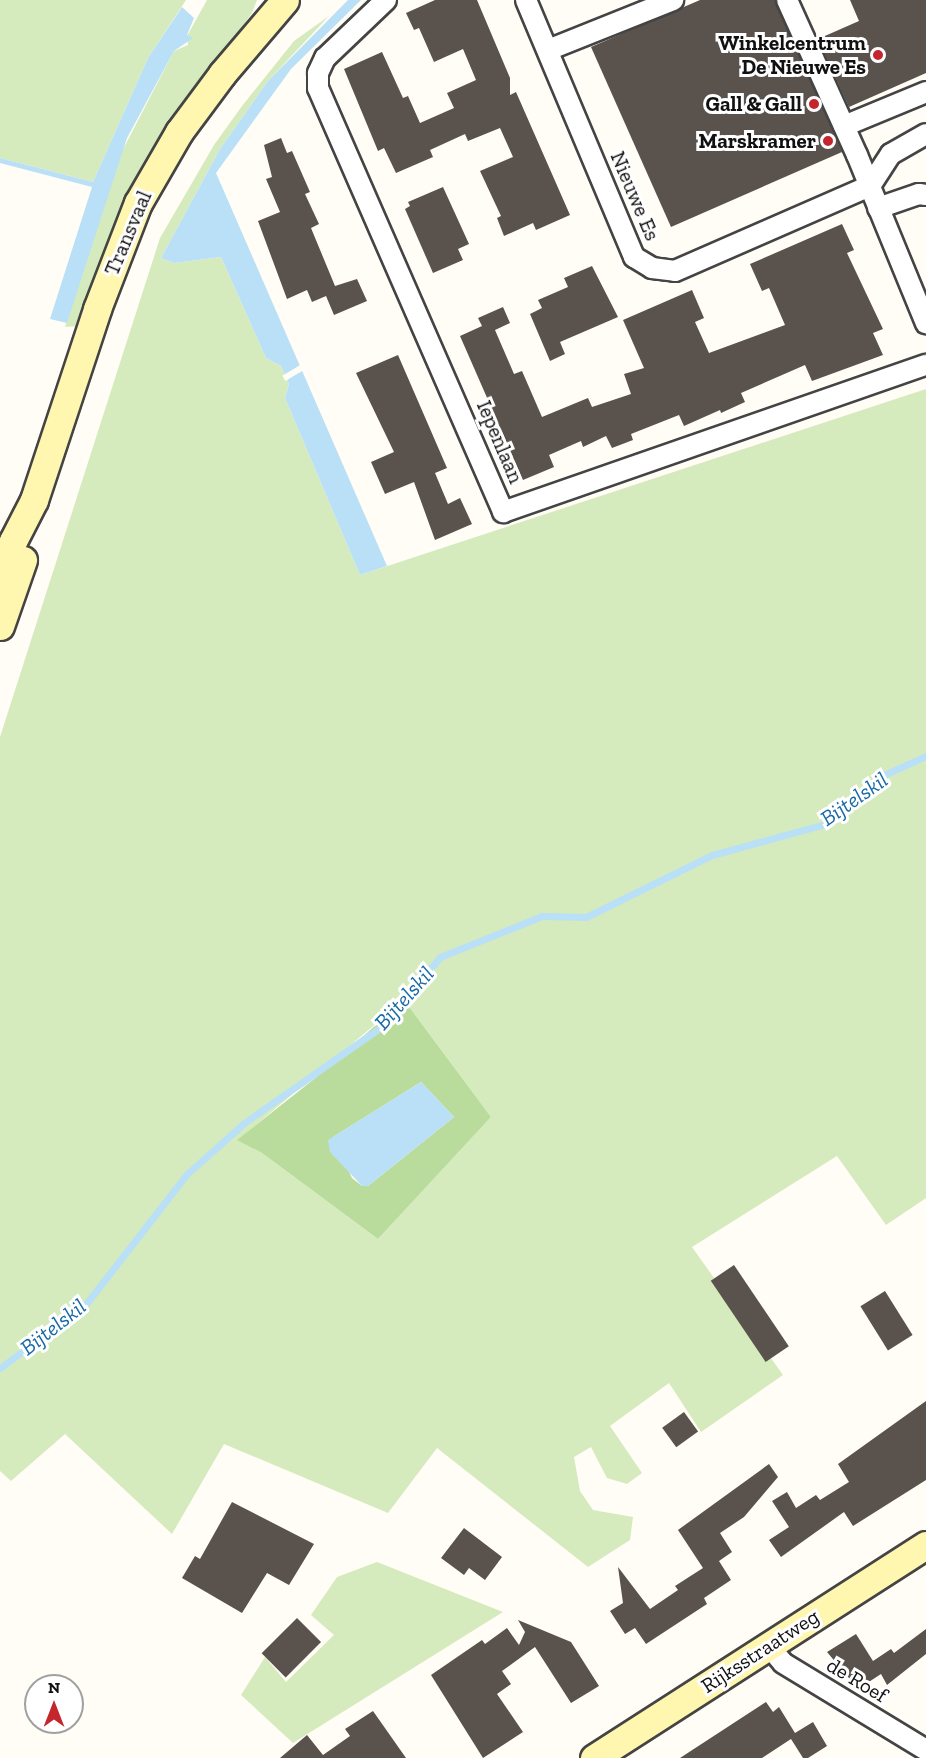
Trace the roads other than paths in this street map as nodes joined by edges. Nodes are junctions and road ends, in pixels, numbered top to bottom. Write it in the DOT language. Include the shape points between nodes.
graph roads {
  1 [pos="285,0"];
  2 [pos="386,0"];
  3 [pos="525,0"];
  4 [pos="673,0"];
  5 [pos="787,0"];
  6 [pos="548,50"];
  7 [pos="926,92"];
  8 [pos="844,126"];
  9 [pos="926,134"];
  10 [pos="870,186"];
  11 [pos="926,195"];
  12 [pos="878,208"];
  13 [pos="926,323"];
  14 [pos="926,365"];
  15 [pos="34,500"];
  16 [pos="0,580"];
  17 [pos="0,626"];
  18 [pos="926,1545"];
  19 [pos="768,1646"];
  20 [pos="926,1750"];
  21 [pos="594,1758"];
  1 -- 15 [label="street, Transvaal" via="186,122 138,203 97,309"];
  2 -- 14 [label="street, Iepenlaan" via="325,58 318,73 318,88 503,512"];
  3 -- 6 [label="street, Nieuwe Es"];
  4 -- 6 [label="street"];
  5 -- 8 [label="street"];
  6 -- 10 [label="street, Nieuwe Es" via="634,257 652,268 675,271"];
  7 -- 8 [label="street"];
  8 -- 10 [label="street"];
  9 -- 10 [label="street" via="891,154"];
  10 -- 12 [label="street"];
  11 -- 12 [label="street"];
  12 -- 13 [label="street"];
  15 -- 16 [label="street, Transvaal"];
  15 -- 17 [label="street, Transvaal" via="27,549"];
  18 -- 19 [label="street, Rijksstraatweg"];
  19 -- 20 [label="street, de Roef" via="783,1663"];
  19 -- 21 [label="street, Rijksstraatweg"];
}
